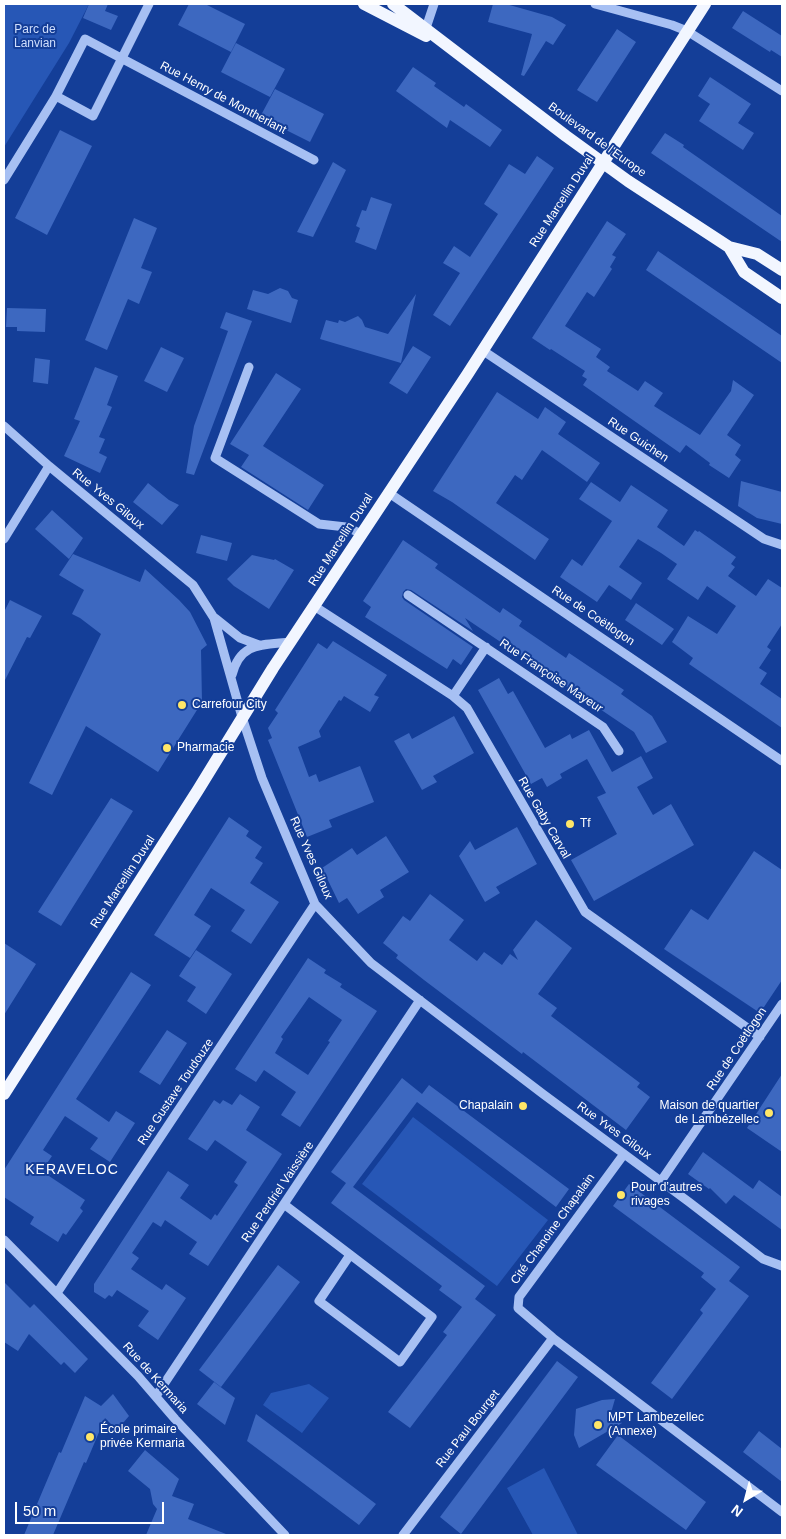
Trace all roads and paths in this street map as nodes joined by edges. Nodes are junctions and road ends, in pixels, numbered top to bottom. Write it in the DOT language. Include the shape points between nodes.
graph roads {
  1 [pos="149,4"];
  2 [pos="364,4"];
  3 [pos="393,4"];
  4 [pos="434,4"];
  5 [pos="595,4"];
  6 [pos="704,4"];
  7 [pos="426,28"];
  8 [pos="687,31"];
  9 [pos="453,50"];
  10 [pos="122,58"];
  11 [pos="782,91"];
  12 [pos="56,96"];
  13 [pos="314,160"];
  14 [pos="603,163"];
  15 [pos="4,180"];
  16 [pos="729,247"];
  17 [pos="782,270"];
  18 [pos="782,298"];
  19 [pos="482,350"];
  20 [pos="249,367"];
  21 [pos="4,426"];
  22 [pos="48,466"];
  23 [pos="389,492"];
  24 [pos="362,534"];
  25 [pos="4,539"];
  26 [pos="782,546"];
  27 [pos="408,595"];
  28 [pos="314,606"];
  29 [pos="214,618"];
  30 [pos="290,642"];
  31 [pos="259,645"];
  32 [pos="486,647"];
  33 [pos="232,678"];
  34 [pos="453,696"];
  35 [pos="242,717"];
  36 [pos="619,751"];
  37 [pos="782,761"];
  38 [pos="316,904"];
  39 [pos="420,1000"];
  40 [pos="782,1004"];
  41 [pos="760,1037"];
  42 [pos="4,1094"];
  43 [pos="624,1154"];
  44 [pos="661,1181"];
  45 [pos="285,1205"];
  46 [pos="4,1240"];
  47 [pos="350,1255"];
  48 [pos="782,1266"];
  49 [pos="57,1293"];
  50 [pos="553,1338"];
  51 [pos="156,1396"];
  52 [pos="782,1512"];
  53 [pos="285,1535"];
  54 [pos="403,1535"];
  1 -- 10 [label="street"];
  2 -- 9 [label="main road, Boulevard de l'Europe"];
  3 -- 7 [label="main road, Boulevard de l'Europe"];
  4 -- 7 [label="street"];
  5 -- 8 [label="street"];
  6 -- 8 [label="main road, Rue Marcellin Duval"];
  7 -- 9 [label="main road, Boulevard de l'Europe"];
  8 -- 11 [label="street"];
  8 -- 14 [label="main road, Rue Marcellin Duval"];
  9 -- 14 [label="main road, Boulevard de l'Europe"];
  10 -- 12 [label="street, Rue Henry de Montherlant" via="84,39"];
  10 -- 12 [label="street" via="93,116"];
  10 -- 13 [label="street, Rue Henry de Montherlant"];
  12 -- 15 [label="street, Rue Henry de Montherlant"];
  14 -- 16 [label="main road, Boulevard de l'Europe"];
  14 -- 19 [label="main road, Rue Marcellin Duval"];
  16 -- 17 [label="main road, Boulevard de l'Europe" via="758,254"];
  16 -- 18 [label="main road, Boulevard de l'Europe" via="744,272"];
  19 -- 23 [label="main road, Rue Marcellin Duval"];
  19 -- 26 [label="street, Rue Guichen" via="764,539"];
  20 -- 24 [label="street" via="216,458 319,524 346,527"];
  21 -- 22 [label="street, Rue Yves Giloux"];
  22 -- 25 [label="street"];
  22 -- 29 [label="street, Rue Yves Giloux" via="193,585"];
  23 -- 24 [label="main road, Rue Marcellin Duval"];
  23 -- 37 [label="street, Rue de Coëtlogon"];
  24 -- 28 [label="main road, Rue Marcellin Duval"];
  27 -- 32 [label="street, Rue Françoise Mayeur"];
  28 -- 30 [label="main road, Rue Marcellin Duval"];
  28 -- 34 [label="street, Rue Gaby Carval"];
  29 -- 31 [label="street" via="240,638"];
  29 -- 33 [label="street, Rue Yves Giloux"];
  30 -- 31 [label="street"];
  30 -- 35 [label="main road, Rue Marcellin Duval"];
  31 -- 33 [label="street" via="236,661"];
  32 -- 34 [label="street, Rue Françoise Mayeur"];
  32 -- 36 [label="street, Rue Françoise Mayeur" via="603,727"];
  33 -- 35 [label="street, Rue Yves Giloux"];
  34 -- 41 [label="street, Rue Gaby Carval" via="467,708 585,912"];
  35 -- 38 [label="street, Rue Yves Giloux" via="262,778"];
  35 -- 42 [label="main road, Rue Marcellin Duval"];
  38 -- 39 [label="street, Rue Yves Giloux" via="371,962"];
  38 -- 49 [label="street, Rue Gustave Toudouze"];
  39 -- 43 [label="street, Rue Yves Giloux"];
  39 -- 45 [label="street, Rue Perdriel Vaissière"];
  40 -- 41 [label="street, Rue de Coëtlogon"];
  41 -- 44 [label="street, Rue de Coëtlogon"];
  43 -- 44 [label="street, Rue Yves Giloux"];
  43 -- 50 [label="street, Cité Chanoine Chapalain" via="519,1297 518,1308"];
  44 -- 48 [label="street, Rue Yves Giloux" via="763,1259"];
  45 -- 47 [label="street"];
  45 -- 51 [label="street, Rue Perdriel Vaissière"];
  46 -- 49 [label="street, Rue de Kermaria"];
  47 -- 47 [label="street" via="432,1317 400,1362 319,1301"];
  49 -- 51 [label="street, Rue de Kermaria"];
  50 -- 52 [label="street"];
  50 -- 54 [label="street, Rue Paul Bourget"];
  51 -- 53 [label="street, Rue de Kermaria"];
}
